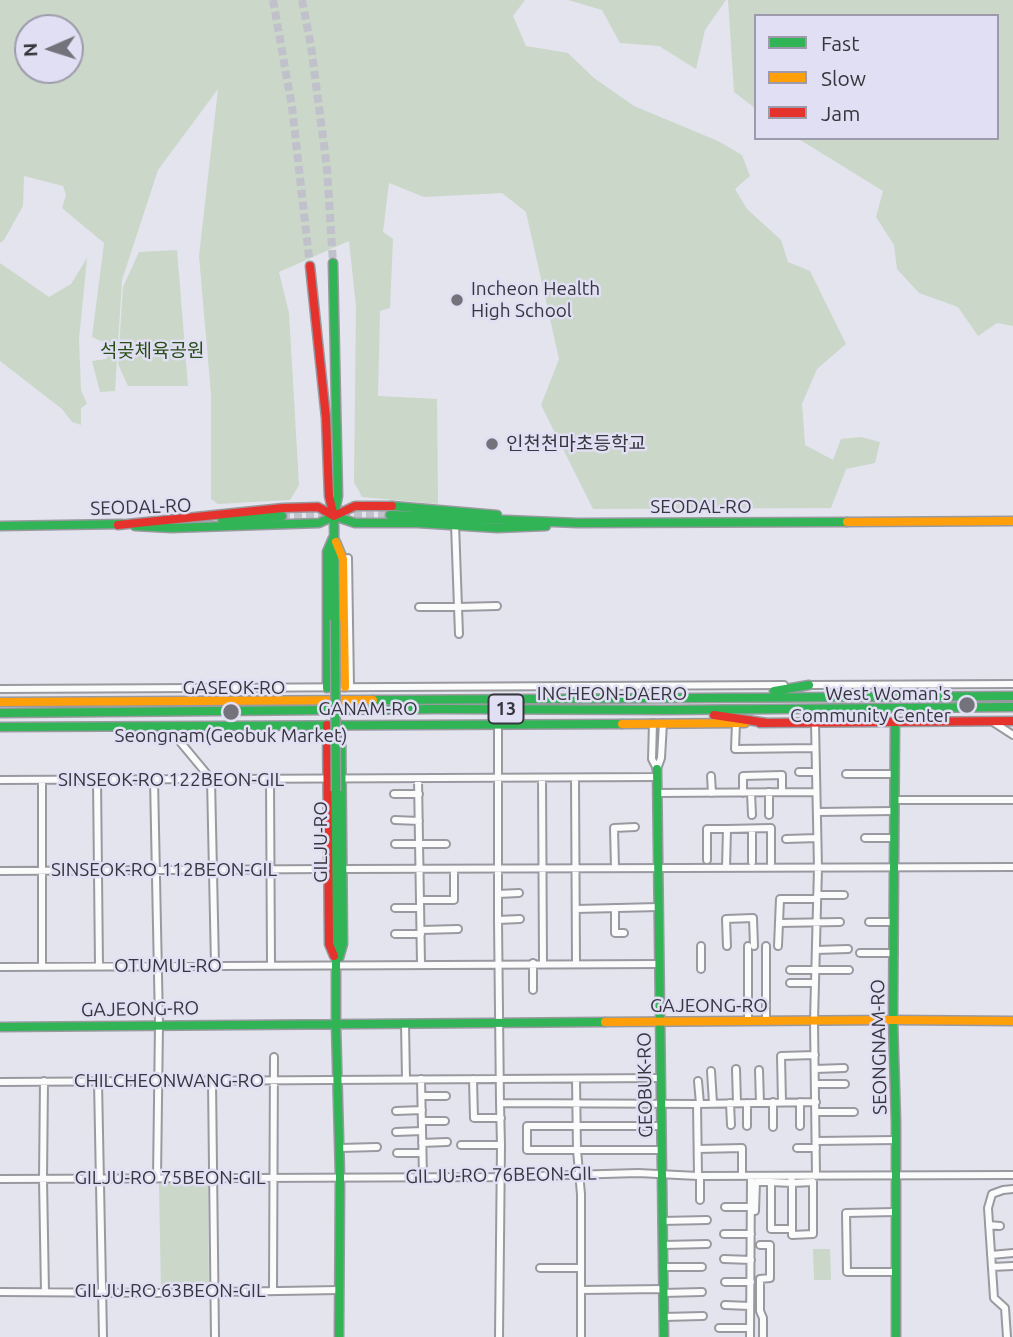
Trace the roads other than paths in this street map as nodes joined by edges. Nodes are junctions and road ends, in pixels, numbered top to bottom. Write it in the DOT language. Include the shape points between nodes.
graph roads {
  1 [pos="333,263"];
  2 [pos="310,266"];
  3 [pos="390,506"];
  4 [pos="283,516"];
  5 [pos="334,516"];
  6 [pos="389,519"];
  7 [pos="1013,521"];
  8 [pos="576,523"];
  9 [pos="455,524"];
  10 [pos="0,526"];
  11 [pos="334,536"];
  12 [pos="348,558"];
  13 [pos="497,606"];
  14 [pos="419,607"];
  15 [pos="458,607"];
  16 [pos="459,634"];
  17 [pos="1013,684"];
  18 [pos="809,685"];
  19 [pos="347,687"];
  20 [pos="327,688"];
  21 [pos="0,689"];
  22 [pos="1013,696"];
  23 [pos="732,697"];
  24 [pos="0,702"];
  25 [pos="1013,707"];
  26 [pos="666,710"];
  27 [pos="0,713"];
  28 [pos="1013,721"];
  29 [pos="991,722"];
  30 [pos="653,723"];
  31 [pos="663,723"];
  32 [pos="736,723"];
  33 [pos="767,723"];
  34 [pos="815,723"];
  35 [pos="895,723"];
  36 [pos="498,724"];
  37 [pos="327,725"];
  38 [pos="341,725"];
  39 [pos="167,726"];
  40 [pos="0,727"];
  41 [pos="1013,735"];
  42 [pos="815,748"];
  43 [pos="799,772"];
  44 [pos="816,772"];
  45 [pos="657,773"];
  46 [pos="846,774"];
  47 [pos="894,774"];
  48 [pos="712,776"];
  49 [pos="498,777"];
  50 [pos="542,778"];
  51 [pos="575,778"];
  52 [pos="154,779"];
  53 [pos="211,779"];
  54 [pos="270,779"];
  55 [pos="329,779"];
  56 [pos="342,779"];
  57 [pos="418,779"];
  58 [pos="0,780"];
  59 [pos="42,780"];
  60 [pos="97,780"];
  61 [pos="769,792"];
  62 [pos="782,792"];
  63 [pos="816,792"];
  64 [pos="657,793"];
  65 [pos="712,793"];
  66 [pos="743,793"];
  67 [pos="751,793"];
  68 [pos="394,794"];
  69 [pos="419,794"];
  70 [pos="894,800"];
  71 [pos="1013,800"];
  72 [pos="817,811"];
  73 [pos="894,811"];
  74 [pos="752,815"];
  75 [pos="769,815"];
  76 [pos="395,820"];
  77 [pos="419,821"];
  78 [pos="635,827"];
  79 [pos="752,828"];
  80 [pos="727,829"];
  81 [pos="817,838"];
  82 [pos="865,838"];
  83 [pos="893,838"];
  84 [pos="786,839"];
  85 [pos="395,844"];
  86 [pos="419,844"];
  87 [pos="446,844"];
  88 [pos="708,860"];
  89 [pos="752,862"];
  90 [pos="771,863"];
  91 [pos="818,867"];
  92 [pos="893,867"];
  93 [pos="1013,867"];
  94 [pos="615,868"];
  95 [pos="658,868"];
  96 [pos="726,868"];
  97 [pos="328,869"];
  98 [pos="343,869"];
  99 [pos="419,869"];
  100 [pos="454,869"];
  101 [pos="498,869"];
  102 [pos="542,869"];
  103 [pos="576,869"];
  104 [pos="156,870"];
  105 [pos="213,870"];
  106 [pos="271,870"];
  107 [pos="0,871"];
  108 [pos="42,871"];
  109 [pos="99,871"];
  110 [pos="498,894"];
  111 [pos="519,894"];
  112 [pos="844,895"];
  113 [pos="817,897"];
  114 [pos="420,900"];
  115 [pos="659,907"];
  116 [pos="395,908"];
  117 [pos="420,908"];
  118 [pos="615,908"];
  119 [pos="576,909"];
  120 [pos="520,919"];
  121 [pos="498,920"];
  122 [pos="816,922"];
  123 [pos="840,922"];
  124 [pos="869,922"];
  125 [pos="893,922"];
  126 [pos="779,923"];
  127 [pos="458,929"];
  128 [pos="421,932"];
  129 [pos="624,933"];
  130 [pos="395,934"];
  131 [pos="701,946"];
  132 [pos="727,946"];
  133 [pos="766,946"];
  134 [pos="778,946"];
  135 [pos="848,949"];
  136 [pos="816,950"];
  137 [pos="860,953"];
  138 [pos="894,953"];
  139 [pos="533,963"];
  140 [pos="543,963"];
  141 [pos="576,963"];
  142 [pos="421,964"];
  143 [pos="498,964"];
  144 [pos="659,964"];
  145 [pos="158,965"];
  146 [pos="215,965"];
  147 [pos="271,965"];
  148 [pos="337,965"];
  149 [pos="42,966"];
  150 [pos="99,966"];
  151 [pos="0,967"];
  152 [pos="701,970"];
  153 [pos="790,970"];
  154 [pos="815,970"];
  155 [pos="849,970"];
  156 [pos="790,983"];
  157 [pos="815,983"];
  158 [pos="533,990"];
  159 [pos="893,1020"];
  160 [pos="748,1021"];
  161 [pos="766,1021"];
  162 [pos="814,1021"];
  163 [pos="1013,1021"];
  164 [pos="660,1022"];
  165 [pos="500,1023"];
  166 [pos="159,1024"];
  167 [pos="405,1024"];
  168 [pos="337,1025"];
  169 [pos="0,1027"];
  170 [pos="815,1055"];
  171 [pos="274,1057"];
  172 [pos="844,1068"];
  173 [pos="736,1069"];
  174 [pos="815,1069"];
  175 [pos="759,1070"];
  176 [pos="711,1071"];
  177 [pos="405,1079"];
  178 [pos="421,1079"];
  179 [pos="473,1079"];
  180 [pos="500,1079"];
  181 [pos="576,1079"];
  182 [pos="661,1079"];
  183 [pos="274,1080"];
  184 [pos="338,1080"];
  185 [pos="44,1081"];
  186 [pos="98,1081"];
  187 [pos="159,1081"];
  188 [pos="212,1081"];
  189 [pos="698,1081"];
  190 [pos="0,1082"];
  191 [pos="815,1084"];
  192 [pos="845,1084"];
  193 [pos="422,1096"];
  194 [pos="446,1096"];
  195 [pos="816,1101"];
  196 [pos="760,1102"];
  197 [pos="773,1102"];
  198 [pos="782,1102"];
  199 [pos="800,1102"];
  200 [pos="500,1103"];
  201 [pos="713,1103"];
  202 [pos="734,1103"];
  203 [pos="747,1103"];
  204 [pos="577,1104"];
  205 [pos="661,1104"];
  206 [pos="699,1104"];
  207 [pos="422,1110"];
  208 [pos="396,1111"];
  209 [pos="816,1112"];
  210 [pos="854,1112"];
  211 [pos="501,1118"];
  212 [pos="422,1121"];
  213 [pos="445,1121"];
  214 [pos="731,1125"];
  215 [pos="577,1126"];
  216 [pos="661,1126"];
  217 [pos="747,1126"];
  218 [pos="800,1126"];
  219 [pos="773,1127"];
  220 [pos="422,1131"];
  221 [pos="396,1132"];
  222 [pos="896,1140"];
  223 [pos="447,1142"];
  224 [pos="422,1143"];
  225 [pos="461,1145"];
  226 [pos="502,1145"];
  227 [pos="816,1145"];
  228 [pos="340,1147"];
  229 [pos="377,1147"];
  230 [pos="797,1148"];
  231 [pos="698,1149"];
  232 [pos="577,1150"];
  233 [pos="662,1150"];
  234 [pos="397,1153"];
  235 [pos="422,1153"];
  236 [pos="581,1174"];
  237 [pos="662,1175"];
  238 [pos="1013,1175"];
  239 [pos="699,1176"];
  240 [pos="742,1176"];
  241 [pos="751,1176"];
  242 [pos="816,1176"];
  243 [pos="896,1176"];
  244 [pos="340,1177"];
  245 [pos="423,1177"];
  246 [pos="501,1177"];
  247 [pos="157,1178"];
  248 [pos="214,1178"];
  249 [pos="273,1178"];
  250 [pos="0,1179"];
  251 [pos="43,1179"];
  252 [pos="99,1179"];
  253 [pos="791,1179"];
  254 [pos="771,1182"];
  255 [pos="1013,1189"];
  256 [pos="700,1200"];
  257 [pos="725,1207"];
  258 [pos="753,1209"];
  259 [pos="895,1212"];
  260 [pos="707,1220"];
  261 [pos="987,1220"];
  262 [pos="662,1221"];
  263 [pos="1000,1226"];
  264 [pos="792,1229"];
  265 [pos="724,1234"];
  266 [pos="751,1234"];
  267 [pos="707,1244"];
  268 [pos="663,1245"];
  269 [pos="760,1245"];
  270 [pos="988,1250"];
  271 [pos="1013,1254"];
  272 [pos="724,1259"];
  273 [pos="751,1259"];
  274 [pos="1013,1266"];
  275 [pos="702,1267"];
  276 [pos="992,1267"];
  277 [pos="540,1268"];
  278 [pos="581,1268"];
  279 [pos="663,1268"];
  280 [pos="896,1272"];
  281 [pos="725,1282"];
  282 [pos="751,1282"];
  283 [pos="273,1290"];
  284 [pos="339,1290"];
  285 [pos="581,1290"];
  286 [pos="663,1291"];
  287 [pos="0,1292"];
  288 [pos="45,1292"];
  289 [pos="102,1292"];
  290 [pos="214,1292"];
  291 [pos="702,1292"];
  292 [pos="725,1305"];
  293 [pos="750,1306"];
  294 [pos="664,1317"];
  295 [pos="703,1317"];
  296 [pos="1010,1323"];
  297 [pos="719,1328"];
  298 [pos="750,1328"];
  299 [pos="103,1337"];
  300 [pos="215,1337"];
  301 [pos="339,1337"];
  302 [pos="499,1337"];
  303 [pos="581,1337"];
  304 [pos="664,1337"];
  305 [pos="750,1337"];
  306 [pos="763,1337"];
  307 [pos="897,1337"];
  308 [pos="1007,1337"];
  1 -- 5 [label="main road, GILJU-RO" via="338,496"];
  2 -- 5 [label="main road, GILJU-RO"];
  3 -- 5 [label="main road" via="355,506"];
  3 -- 6 [label="main road" via="380,514 382,520"];
  3 -- 8 [label="main road"];
  4 -- 5 [label="main road" via="319,523"];
  4 -- 5 [label="main road" via="317,507"];
  4 -- 10 [label="main road, SEODAL-RO"];
  5 -- 6 [label="main road" via="355,523"];
  5 -- 11 [label="main road, GILJU-RO"];
  6 -- 8 [label="main road, SEODAL-RO"];
  6 -- 9 [label="main road"];
  7 -- 8 [label="main road, SEODAL-RO"];
  8 -- 9 [label="main road" via="515,528"];
  9 -- 15 [label="street"];
  11 -- 19 [label="main road, GILJU-RO" via="343,559"];
  11 -- 20 [label="main road, GILJU-RO" via="327,552"];
  11 -- 148 [label="main road, GILJU-RO, bridge"];
  12 -- 19 [label="street"];
  13 -- 15 [label="street"];
  14 -- 15 [label="street"];
  15 -- 16 [label="street"];
  17 -- 18 [label="street, GASEOK-RO"];
  18 -- 19 [label="street, GASEOK-RO"];
  18 -- 23 [label="main road"];
  19 -- 20 [label="street, GASEOK-RO"];
  20 -- 21 [label="street, GASEOK-RO"];
  22 -- 23 [label="main road, INCHEON-DAERO / 13"];
  23 -- 24 [label="main road, INCHEON-DAERO / 13"];
  25 -- 26 [label="main road, INCHEON-DAERO / 13"];
  26 -- 27 [label="main road, INCHEON-DAERO / 13"];
  26 -- 33 [label="main road"];
  28 -- 29 [label="main road, GANAM-RO"];
  29 -- 35 [label="main road, GANAM-RO"];
  29 -- 41 [label="street"];
  30 -- 31 [label="main road, GANAM-RO"];
  30 -- 36 [label="main road, GANAM-RO"];
  30 -- 45 [label="street" via="652,758"];
  31 -- 32 [label="main road, GANAM-RO"];
  31 -- 45 [label="street"];
  32 -- 33 [label="main road, GANAM-RO"];
  32 -- 42 [label="street" via="736,749"];
  33 -- 34 [label="main road, GANAM-RO"];
  34 -- 35 [label="main road, GANAM-RO"];
  34 -- 42 [label="street"];
  35 -- 47 [label="main road, SEONGNAM-RO"];
  36 -- 38 [label="main road, GANAM-RO"];
  36 -- 49 [label="street"];
  37 -- 38 [label="main road, GANAM-RO"];
  37 -- 39 [label="main road, GANAM-RO"];
  37 -- 55 [label="main road"];
  38 -- 56 [label="main road"];
  39 -- 40 [label="main road, GANAM-RO"];
  39 -- 53 [label="street"];
  42 -- 44 [label="street"];
  43 -- 44 [label="street"];
  44 -- 63 [label="street"];
  45 -- 51 [label="street, SINSEOK-RO 122BEON-GIL"];
  45 -- 64 [label="main road, GEOBUK-RO"];
  46 -- 47 [label="street"];
  47 -- 70 [label="main road, SEONGNAM-RO"];
  48 -- 65 [label="street"];
  49 -- 50 [label="street, SINSEOK-RO 122BEON-GIL"];
  49 -- 57 [label="street, SINSEOK-RO 122BEON-GIL"];
  49 -- 101 [label="street"];
  50 -- 51 [label="street, SINSEOK-RO 122BEON-GIL"];
  50 -- 102 [label="street"];
  51 -- 103 [label="street"];
  52 -- 53 [label="street, SINSEOK-RO 122BEON-GIL"];
  52 -- 60 [label="street, SINSEOK-RO 122BEON-GIL"];
  52 -- 104 [label="street"];
  53 -- 54 [label="street, SINSEOK-RO 122BEON-GIL"];
  53 -- 105 [label="street"];
  54 -- 55 [label="street, SINSEOK-RO 122BEON-GIL"];
  54 -- 106 [label="street"];
  55 -- 56 [label="street, SINSEOK-RO 122BEON-GIL"];
  55 -- 97 [label="main road"];
  56 -- 57 [label="street, SINSEOK-RO 122BEON-GIL"];
  56 -- 98 [label="main road"];
  57 -- 69 [label="street"];
  58 -- 59 [label="street, SINSEOK-RO 122BEON-GIL"];
  59 -- 60 [label="street, SINSEOK-RO 122BEON-GIL"];
  59 -- 108 [label="street"];
  60 -- 109 [label="street"];
  61 -- 62 [label="street"];
  61 -- 67 [label="street"];
  61 -- 75 [label="street"];
  62 -- 63 [label="street"];
  62 -- 66 [label="street" via="782,775 743,776"];
  63 -- 72 [label="street"];
  64 -- 65 [label="street"];
  64 -- 95 [label="main road, GEOBUK-RO"];
  65 -- 66 [label="street"];
  66 -- 67 [label="street"];
  67 -- 74 [label="street"];
  68 -- 69 [label="street"];
  69 -- 77 [label="street"];
  70 -- 71 [label="street"];
  70 -- 73 [label="main road, SEONGNAM-RO"];
  72 -- 73 [label="street"];
  72 -- 81 [label="street"];
  73 -- 83 [label="main road, SEONGNAM-RO"];
  76 -- 77 [label="street"];
  77 -- 86 [label="street"];
  78 -- 94 [label="street" via="614,828"];
  79 -- 80 [label="street"];
  79 -- 89 [label="street"];
  79 -- 90 [label="street" via="771,828"];
  80 -- 88 [label="street" via="707,829"];
  80 -- 96 [label="street"];
  81 -- 84 [label="street"];
  81 -- 91 [label="street"];
  82 -- 83 [label="street"];
  83 -- 92 [label="main road, SEONGNAM-RO"];
  85 -- 86 [label="street"];
  86 -- 87 [label="street"];
  86 -- 99 [label="street"];
  91 -- 92 [label="street"];
  91 -- 96 [label="street"];
  91 -- 113 [label="street"];
  92 -- 93 [label="street"];
  92 -- 125 [label="main road, SEONGNAM-RO"];
  94 -- 95 [label="street"];
  94 -- 103 [label="street"];
  95 -- 96 [label="street"];
  95 -- 115 [label="main road, GEOBUK-RO"];
  97 -- 106 [label="street, SINSEOK-RO 112BEON-GIL"];
  97 -- 148 [label="main road" via="330,944"];
  98 -- 99 [label="street"];
  98 -- 148 [label="main road" via="343,944"];
  99 -- 100 [label="street"];
  99 -- 114 [label="street"];
  100 -- 101 [label="street"];
  100 -- 114 [label="street" via="454,900"];
  101 -- 102 [label="street"];
  101 -- 110 [label="street"];
  102 -- 103 [label="street"];
  102 -- 140 [label="street"];
  103 -- 119 [label="street"];
  104 -- 105 [label="street, SINSEOK-RO 112BEON-GIL"];
  104 -- 109 [label="street, SINSEOK-RO 112BEON-GIL"];
  104 -- 145 [label="street"];
  105 -- 106 [label="street, SINSEOK-RO 112BEON-GIL"];
  105 -- 146 [label="street"];
  106 -- 147 [label="street"];
  107 -- 108 [label="street, SINSEOK-RO 112BEON-GIL"];
  108 -- 109 [label="street, SINSEOK-RO 112BEON-GIL"];
  108 -- 149 [label="street"];
  109 -- 150 [label="street"];
  110 -- 111 [label="street"];
  110 -- 121 [label="street"];
  112 -- 113 [label="street"];
  113 -- 122 [label="street"];
  113 -- 126 [label="street" via="780,899"];
  114 -- 117 [label="street"];
  115 -- 118 [label="street"];
  115 -- 144 [label="main road, GEOBUK-RO"];
  116 -- 117 [label="street"];
  117 -- 128 [label="street"];
  118 -- 119 [label="street"];
  118 -- 129 [label="street" via="615,933"];
  119 -- 141 [label="street"];
  120 -- 121 [label="street"];
  121 -- 143 [label="street"];
  122 -- 123 [label="street"];
  122 -- 126 [label="street"];
  122 -- 136 [label="street"];
  124 -- 125 [label="street"];
  125 -- 138 [label="main road, SEONGNAM-RO"];
  126 -- 134 [label="street"];
  127 -- 128 [label="street"];
  128 -- 130 [label="street"];
  128 -- 142 [label="street"];
  131 -- 152 [label="street"];
  132 -- 160 [label="street" via="726,919 753,918"];
  133 -- 161 [label="street"];
  135 -- 136 [label="street"];
  136 -- 154 [label="street"];
  137 -- 138 [label="street, SEONGNAM-RO"];
  138 -- 159 [label="main road, SEONGNAM-RO"];
  139 -- 140 [label="street, OTUMUL-RO"];
  139 -- 143 [label="street, OTUMUL-RO"];
  139 -- 158 [label="street"];
  140 -- 141 [label="street, OTUMUL-RO"];
  141 -- 144 [label="street, OTUMUL-RO"];
  142 -- 143 [label="street, OTUMUL-RO"];
  142 -- 148 [label="street, OTUMUL-RO"];
  143 -- 165 [label="street"];
  144 -- 164 [label="main road, GEOBUK-RO"];
  145 -- 146 [label="street, OTUMUL-RO"];
  145 -- 150 [label="street, OTUMUL-RO"];
  145 -- 166 [label="street"];
  146 -- 147 [label="street, OTUMUL-RO"];
  147 -- 148 [label="street, OTUMUL-RO"];
  148 -- 168 [label="main road, GILJU-RO"];
  149 -- 150 [label="street, OTUMUL-RO"];
  149 -- 151 [label="street, OTUMUL-RO"];
  153 -- 154 [label="street"];
  154 -- 155 [label="street"];
  154 -- 157 [label="street"];
  156 -- 157 [label="street"];
  157 -- 162 [label="street"];
  159 -- 162 [label="main road, GAJEONG-RO"];
  159 -- 163 [label="main road, GAJEONG-RO"];
  159 -- 222 [label="main road, SEONGNAM-RO"];
  160 -- 161 [label="main road, GAJEONG-RO"];
  160 -- 164 [label="main road, GAJEONG-RO"];
  161 -- 162 [label="main road, GAJEONG-RO"];
  162 -- 170 [label="street"];
  164 -- 165 [label="main road, GAJEONG-RO"];
  164 -- 182 [label="main road, GEOBUK-RO"];
  165 -- 167 [label="main road, GAJEONG-RO"];
  165 -- 180 [label="street"];
  166 -- 168 [label="main road, GAJEONG-RO"];
  166 -- 169 [label="main road, GAJEONG-RO"];
  166 -- 187 [label="street"];
  167 -- 168 [label="main road, GAJEONG-RO"];
  167 -- 177 [label="street"];
  168 -- 184 [label="main road, GILJU-RO"];
  170 -- 174 [label="street"];
  170 -- 198 [label="street" via="781,1056"];
  171 -- 183 [label="street"];
  172 -- 174 [label="street"];
  173 -- 202 [label="street"];
  174 -- 191 [label="street"];
  175 -- 196 [label="street"];
  176 -- 201 [label="street"];
  177 -- 178 [label="street, CHILCHEONWANG-RO"];
  177 -- 184 [label="street, CHILCHEONWANG-RO"];
  178 -- 179 [label="street, CHILCHEONWANG-RO"];
  178 -- 193 [label="street"];
  179 -- 180 [label="street, CHILCHEONWANG-RO"];
  179 -- 211 [label="street" via="474,1118"];
  180 -- 181 [label="street, CHILCHEONWANG-RO"];
  180 -- 200 [label="street"];
  181 -- 182 [label="street, CHILCHEONWANG-RO"];
  181 -- 204 [label="street"];
  182 -- 205 [label="main road, GEOBUK-RO"];
  183 -- 184 [label="street, CHILCHEONWANG-RO"];
  183 -- 188 [label="street, CHILCHEONWANG-RO"];
  183 -- 249 [label="street"];
  184 -- 228 [label="main road, GILJU-RO"];
  185 -- 186 [label="street, CHILCHEONWANG-RO"];
  185 -- 190 [label="street, CHILCHEONWANG-RO"];
  185 -- 251 [label="street"];
  186 -- 187 [label="street, CHILCHEONWANG-RO"];
  186 -- 252 [label="street"];
  187 -- 188 [label="street, CHILCHEONWANG-RO"];
  187 -- 247 [label="street"];
  188 -- 248 [label="street"];
  189 -- 206 [label="street"];
  191 -- 192 [label="street"];
  191 -- 195 [label="street"];
  193 -- 194 [label="street"];
  193 -- 207 [label="street"];
  195 -- 199 [label="street"];
  195 -- 209 [label="street"];
  196 -- 197 [label="street"];
  196 -- 203 [label="street"];
  197 -- 198 [label="street"];
  197 -- 219 [label="street"];
  198 -- 199 [label="street"];
  199 -- 218 [label="street"];
  200 -- 204 [label="street"];
  200 -- 211 [label="street"];
  201 -- 202 [label="street"];
  201 -- 206 [label="street"];
  202 -- 203 [label="street"];
  202 -- 214 [label="street"];
  203 -- 217 [label="street"];
  204 -- 205 [label="street"];
  204 -- 215 [label="street"];
  205 -- 206 [label="street"];
  205 -- 216 [label="main road, GEOBUK-RO"];
  206 -- 231 [label="street"];
  207 -- 208 [label="street"];
  207 -- 212 [label="street"];
  209 -- 210 [label="street"];
  209 -- 227 [label="street"];
  211 -- 226 [label="street"];
  212 -- 213 [label="street"];
  212 -- 220 [label="street"];
  215 -- 216 [label="street"];
  215 -- 232 [label="street"];
  215 -- 232 [label="street" via="527,1126 527,1150"];
  216 -- 233 [label="main road, GEOBUK-RO"];
  220 -- 221 [label="street"];
  220 -- 224 [label="street"];
  222 -- 227 [label="street, SEONGNAM-RO"];
  222 -- 243 [label="main road, SEONGNAM-RO"];
  223 -- 224 [label="street"];
  224 -- 235 [label="street"];
  225 -- 226 [label="street"];
  226 -- 246 [label="street"];
  227 -- 230 [label="street, SEONGNAM-RO"];
  227 -- 242 [label="street"];
  228 -- 229 [label="street"];
  228 -- 244 [label="main road, GILJU-RO"];
  231 -- 239 [label="street"];
  231 -- 240 [label="street" via="742,1148"];
  232 -- 233 [label="street"];
  232 -- 236 [label="street"];
  233 -- 237 [label="main road, GEOBUK-RO"];
  234 -- 235 [label="street"];
  235 -- 245 [label="street"];
  236 -- 237 [label="street, GILJU-RO 76BEON-GIL"];
  236 -- 246 [label="street, GILJU-RO 76BEON-GIL"];
  236 -- 278 [label="street"];
  237 -- 239 [label="street, GILJU-RO 76BEON-GIL"];
  237 -- 262 [label="main road, GEOBUK-RO"];
  238 -- 243 [label="street"];
  239 -- 240 [label="street, GILJU-RO 76BEON-GIL"];
  239 -- 256 [label="street"];
  240 -- 241 [label="street, GILJU-RO 76BEON-GIL"];
  241 -- 253 [label="street, GILJU-RO 76BEON-GIL"];
  241 -- 258 [label="street"];
  242 -- 243 [label="street"];
  242 -- 253 [label="street"];
  243 -- 259 [label="main road, SEONGNAM-RO"];
  244 -- 245 [label="street, GILJU-RO 76BEON-GIL"];
  244 -- 249 [label="street, GILJU-RO 75BEON-GIL"];
  244 -- 284 [label="main road, GILJU-RO"];
  245 -- 246 [label="street, GILJU-RO 76BEON-GIL"];
  246 -- 302 [label="street"];
  247 -- 248 [label="street, GILJU-RO 75BEON-GIL"];
  247 -- 252 [label="street, GILJU-RO 75BEON-GIL"];
  248 -- 249 [label="street, GILJU-RO 75BEON-GIL"];
  248 -- 290 [label="street"];
  249 -- 283 [label="street"];
  250 -- 251 [label="street, GILJU-RO 75BEON-GIL"];
  251 -- 252 [label="street, GILJU-RO 75BEON-GIL"];
  251 -- 288 [label="street"];
  252 -- 289 [label="street"];
  253 -- 254 [label="street"];
  253 -- 264 [label="street"];
  253 -- 264 [label="street" via="813,1182 813,1234 792,1235"];
  254 -- 258 [label="street" via="756,1182"];
  254 -- 264 [label="street" via="771,1229"];
  255 -- 261 [label="street" via="992,1195"];
  257 -- 258 [label="street"];
  258 -- 266 [label="street"];
  259 -- 280 [label="main road, SEONGNAM-RO"];
  259 -- 280 [label="street" via="846,1213 847,1272"];
  260 -- 262 [label="street"];
  261 -- 263 [label="street"];
  261 -- 270 [label="street"];
  262 -- 268 [label="main road, GEOBUK-RO"];
  265 -- 266 [label="street"];
  266 -- 273 [label="street"];
  267 -- 268 [label="street"];
  268 -- 279 [label="main road, GEOBUK-RO"];
  269 -- 306 [label="street" via="770,1245 770,1278 760,1279"];
  270 -- 271 [label="street"];
  270 -- 276 [label="street"];
  272 -- 273 [label="street"];
  273 -- 282 [label="street"];
  274 -- 276 [label="street"];
  275 -- 279 [label="street"];
  276 -- 296 [label="street" via="989,1277 994,1298 1005,1308"];
  277 -- 278 [label="street"];
  278 -- 285 [label="street"];
  279 -- 286 [label="main road, GEOBUK-RO"];
  280 -- 307 [label="main road, SEONGNAM-RO"];
  281 -- 282 [label="street"];
  282 -- 293 [label="street"];
  283 -- 284 [label="street, GILJU-RO 63BEON-GIL"];
  283 -- 290 [label="street, GILJU-RO 63BEON-GIL"];
  284 -- 301 [label="main road, GILJU-RO"];
  285 -- 286 [label="street"];
  285 -- 303 [label="street"];
  286 -- 291 [label="street"];
  286 -- 294 [label="main road, GEOBUK-RO"];
  287 -- 288 [label="street, GILJU-RO 63BEON-GIL"];
  288 -- 289 [label="street, GILJU-RO 63BEON-GIL"];
  289 -- 290 [label="street, GILJU-RO 63BEON-GIL"];
  289 -- 299 [label="street"];
  290 -- 300 [label="street"];
  292 -- 293 [label="street"];
  293 -- 298 [label="street"];
  294 -- 295 [label="street"];
  294 -- 304 [label="main road, GEOBUK-RO"];
  296 -- 308 [label="street"];
  297 -- 298 [label="street"];
  298 -- 305 [label="street"];
}
